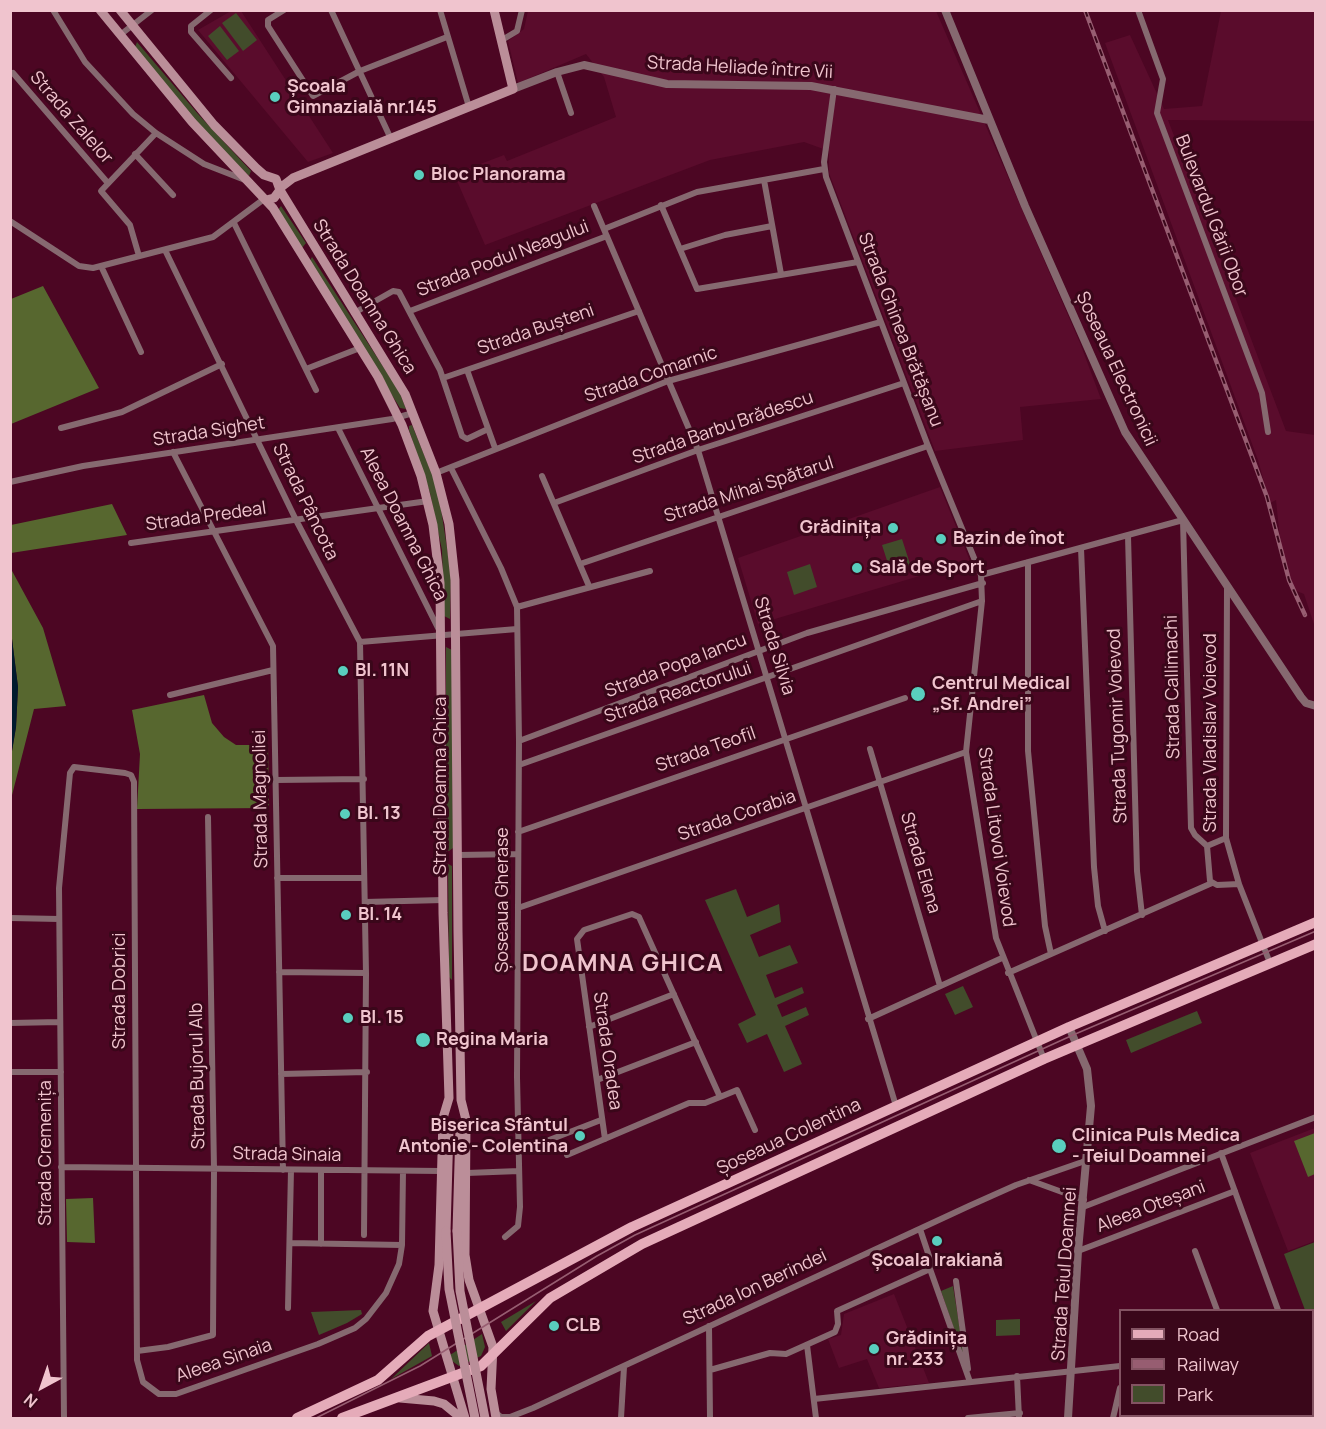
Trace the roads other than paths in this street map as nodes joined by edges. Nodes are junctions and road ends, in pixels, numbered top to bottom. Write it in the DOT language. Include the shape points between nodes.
graph roads {
  1 [pos="53,10"];
  2 [pos="100,10"];
  3 [pos="120,10"];
  4 [pos="152,10"];
  5 [pos="211,10"];
  6 [pos="284,10"];
  7 [pos="331,10"];
  8 [pos="440,10"];
  9 [pos="494,10"];
  10 [pos="522,10"];
  11 [pos="945,10"];
  12 [pos="1138,10"];
  13 [pos="132,26"];
  14 [pos="120,35"];
  15 [pos="447,37"];
  16 [pos="502,40"];
  17 [pos="360,71"];
  18 [pos="557,72"];
  19 [pos="13,74"];
  20 [pos="231,78"];
  21 [pos="513,89"];
  22 [pos="834,89"];
  23 [pos="469,107"];
  24 [pos="571,113"];
  25 [pos="989,120"];
  26 [pos="156,133"];
  27 [pos="391,139"];
  28 [pos="135,154"];
  29 [pos="824,169"];
  30 [pos="264,175"];
  31 [pos="293,178"];
  32 [pos="276,179"];
  33 [pos="246,180"];
  34 [pos="764,180"];
  35 [pos="107,182"];
  36 [pos="255,188"];
  37 [pos="280,189"];
  38 [pos="173,195"];
  39 [pos="265,200"];
  40 [pos="661,205"];
  41 [pos="594,206"];
  42 [pos="10,221"];
  43 [pos="234,223"];
  44 [pos="772,226"];
  45 [pos="604,229"];
  46 [pos="607,236"];
  47 [pos="680,249"];
  48 [pos="165,250"];
  49 [pos="315,250"];
  50 [pos="139,256"];
  51 [pos="303,257"];
  52 [pos="858,262"];
  53 [pos="101,266"];
  54 [pos="781,274"];
  55 [pos="410,311"];
  56 [pos="639,311"];
  57 [pos="354,313"];
  58 [pos="880,322"];
  59 [pos="360,348"];
  60 [pos="141,352"];
  61 [pos="222,364"];
  62 [pos="306,369"];
  63 [pos="467,370"];
  64 [pos="443,378"];
  65 [pos="668,381"];
  66 [pos="904,383"];
  67 [pos="316,390"];
  68 [pos="413,413"];
  69 [pos="399,418"];
  70 [pos="61,428"];
  71 [pos="338,428"];
  72 [pos="488,429"];
  73 [pos="1268,432"];
  74 [pos="258,440"];
  75 [pos="928,446"];
  76 [pos="495,448"];
  77 [pos="698,450"];
  78 [pos="173,452"];
  79 [pos="451,468"];
  80 [pos="436,473"];
  81 [pos="542,476"];
  82 [pos="10,482"];
  83 [pos="428,501"];
  84 [pos="554,503"];
  85 [pos="379,508"];
  86 [pos="720,514"];
  87 [pos="296,520"];
  88 [pos="1183,520"];
  89 [pos="213,530"];
  90 [pos="1128,536"];
  91 [pos="130,543"];
  92 [pos="1081,548"];
  93 [pos="1028,562"];
  94 [pos="580,564"];
  95 [pos="650,570"];
  96 [pos="982,579"];
  97 [pos="589,585"];
  98 [pos="1227,588"];
  99 [pos="982,601"];
  100 [pos="517,607"];
  101 [pos="518,629"];
  102 [pos="456,633"];
  103 [pos="441,634"];
  104 [pos="360,642"];
  105 [pos="760,651"];
  106 [pos="273,670"];
  107 [pos="768,678"];
  108 [pos="170,695"];
  109 [pos="905,698"];
  110 [pos="1316,706"];
  111 [pos="786,737"];
  112 [pos="519,741"];
  113 [pos="870,749"];
  114 [pos="966,752"];
  115 [pos="519,765"];
  116 [pos="363,779"];
  117 [pos="276,780"];
  118 [pos="880,782"];
  119 [pos="806,808"];
  120 [pos="208,817"];
  121 [pos="518,832"];
  122 [pos="1226,838"];
  123 [pos="1207,846"];
  124 [pos="517,854"];
  125 [pos="459,855"];
  126 [pos="278,878"];
  127 [pos="364,878"];
  128 [pos="1212,883"];
  129 [pos="1239,884"];
  130 [pos="59,888"];
  131 [pos="443,900"];
  132 [pos="365,902"];
  133 [pos="518,908"];
  134 [pos="1142,915"];
  135 [pos="10,918"];
  136 [pos="59,919"];
  137 [pos="1316,922"];
  138 [pos="1105,931"];
  139 [pos="1316,944"];
  140 [pos="1051,954"];
  141 [pos="1267,954"];
  142 [pos="1002,958"];
  143 [pos="279,972"];
  144 [pos="366,973"];
  145 [pos="1008,973"];
  146 [pos="940,986"];
  147 [pos="674,994"];
  148 [pos="868,1019"];
  149 [pos="60,1022"];
  150 [pos="10,1023"];
  151 [pos="590,1027"];
  152 [pos="1069,1027"];
  153 [pos="696,1042"];
  154 [pos="1036,1042"];
  155 [pos="1077,1045"];
  156 [pos="1044,1059"];
  157 [pos="10,1072"];
  158 [pos="61,1072"];
  159 [pos="367,1072"];
  160 [pos="281,1074"];
  161 [pos="597,1080"];
  162 [pos="720,1097"];
  163 [pos="449,1098"];
  164 [pos="461,1100"];
  165 [pos="896,1106"];
  166 [pos="1316,1117"];
  167 [pos="602,1120"];
  168 [pos="754,1130"];
  169 [pos="605,1138"];
  170 [pos="518,1152"];
  171 [pos="1221,1153"];
  172 [pos="567,1155"];
  173 [pos="1088,1160"];
  174 [pos="61,1167"];
  175 [pos="136,1168"];
  176 [pos="214,1169"];
  177 [pos="283,1170"];
  178 [pos="291,1170"];
  179 [pos="321,1170"];
  180 [pos="365,1171"];
  181 [pos="402,1171"];
  182 [pos="519,1171"];
  183 [pos="441,1172"];
  184 [pos="466,1173"];
  185 [pos="1029,1180"];
  186 [pos="1235,1191"];
  187 [pos="1083,1204"];
  188 [pos="920,1229"];
  189 [pos="364,1235"];
  190 [pos="505,1237"];
  191 [pos="290,1243"];
  192 [pos="321,1244"];
  193 [pos="402,1245"];
  194 [pos="1078,1251"];
  195 [pos="1195,1251"];
  196 [pos="930,1269"];
  197 [pos="956,1281"];
  198 [pos="288,1308"];
  199 [pos="1216,1309"];
  200 [pos="1277,1309"];
  201 [pos="480,1310"];
  202 [pos="709,1326"];
  203 [pos="437,1331"];
  204 [pos="807,1345"];
  205 [pos="137,1351"];
  206 [pos="494,1354"];
  207 [pos="1119,1366"];
  208 [pos="624,1367"];
  209 [pos="710,1370"];
  210 [pos="1073,1371"];
  211 [pos="1017,1376"];
  212 [pos="451,1377"];
  213 [pos="970,1382"];
  214 [pos="1119,1392"];
  215 [pos="392,1398"];
  216 [pos="814,1399"];
  217 [pos="495,1415"];
  218 [pos="1019,1416"];
  219 [pos="64,1419"];
  220 [pos="297,1419"];
  221 [pos="342,1419"];
  222 [pos="463,1419"];
  223 [pos="475,1419"];
  224 [pos="486,1419"];
  225 [pos="621,1419"];
  226 [pos="710,1419"];
  227 [pos="816,1419"];
  228 [pos="968,1419"];
  229 [pos="1068,1419"];
  230 [pos="1113,1419"];
  1 -- 26 [label="street" via="108,89"];
  2 -- 14 [label="main road, Strada Doamna Ghica"];
  3 -- 13 [label="main road"];
  4 -- 13 [label="street"];
  5 -- 20 [label="street" via="191,26 190,32"];
  6 -- 17 [label="street" via="268,20 268,26 314,96"];
  7 -- 17 [label="street"];
  8 -- 15 [label="street"];
  9 -- 16 [label="main road"];
  10 -- 16 [label="street" via="518,31"];
  11 -- 25 [label="street, Șoseaua Electronicii"];
  12 -- 73 [label="street, Bulevardul Gării Obor" via="1163,79 1156,113 1263,396"];
  13 -- 14 [label="street"];
  13 -- 30 [label="main road" via="211,121"];
  14 -- 33 [label="main road, Strada Doamna Ghica"];
  15 -- 17 [label="street"];
  15 -- 23 [label="street"];
  16 -- 21 [label="main road"];
  17 -- 27 [label="street"];
  18 -- 21 [label="street, Strada Heliade între Vii"];
  18 -- 22 [label="street, Strada Heliade între Vii" via="584,65 667,84"];
  18 -- 24 [label="street"];
  19 -- 35 [label="street, Strada Zalelor"];
  21 -- 23 [label="main road, Strada Heliade între Vii"];
  22 -- 25 [label="street, Strada Heliade între Vii"];
  22 -- 29 [label="street, Strada Ghinea Brătășanu"];
  23 -- 27 [label="main road, Strada Heliade între Vii"];
  25 -- 88 [label="street, Șoseaua Electronicii" via="1118,417"];
  26 -- 28 [label="street"];
  26 -- 33 [label="street" via="204,165"];
  27 -- 31 [label="main road, Strada Heliade între Vii"];
  28 -- 35 [label="street"];
  28 -- 38 [label="street"];
  29 -- 34 [label="street, Strada Podul Neagului"];
  29 -- 52 [label="street, Strada Ghinea Brătășanu"];
  30 -- 32 [label="main road"];
  30 -- 36 [label="main road"];
  31 -- 32 [label="main road, Strada Heliade între Vii"];
  31 -- 37 [label="main road, Strada Heliade între Vii"];
  32 -- 37 [label="main road, Strada Doamna Ghica"];
  33 -- 36 [label="main road, Strada Doamna Ghica"];
  34 -- 40 [label="street, Strada Podul Neagului" via="706,190"];
  34 -- 44 [label="street"];
  35 -- 50 [label="street" via="101,191 130,225"];
  36 -- 39 [label="main road, Strada Doamna Ghica"];
  37 -- 39 [label="main road" via="274,198"];
  37 -- 49 [label="main road, Strada Doamna Ghica"];
  39 -- 43 [label="street"];
  39 -- 51 [label="main road, Strada Doamna Ghica"];
  40 -- 45 [label="street, Strada Podul Neagului"];
  40 -- 47 [label="street"];
  41 -- 45 [label="street, Strada Silvia"];
  42 -- 53 [label="street" via="79,266"];
  43 -- 48 [label="street" via="213,237"];
  43 -- 62 [label="street"];
  44 -- 47 [label="street"];
  44 -- 54 [label="street"];
  45 -- 46 [label="street, Strada Silvia"];
  46 -- 55 [label="street, Strada Podul Neagului"];
  46 -- 56 [label="street, Strada Silvia"];
  47 -- 54 [label="street" via="695,287 700,290"];
  48 -- 50 [label="street"];
  48 -- 61 [label="street, Strada Pâncota"];
  49 -- 51 [label="main road"];
  49 -- 57 [label="main road, Strada Doamna Ghica"];
  50 -- 53 [label="street"];
  51 -- 59 [label="main road, Strada Doamna Ghica"];
  52 -- 54 [label="street"];
  52 -- 58 [label="street, Strada Ghinea Brătășanu"];
  53 -- 60 [label="street"];
  55 -- 57 [label="street" via="396,291"];
  55 -- 64 [label="street"];
  56 -- 63 [label="street, Strada Bușteni"];
  56 -- 65 [label="street, Strada Silvia"];
  57 -- 68 [label="main road, Strada Doamna Ghica"];
  58 -- 65 [label="street, Strada Comarnic"];
  58 -- 66 [label="street, Strada Ghinea Brătășanu"];
  59 -- 62 [label="street"];
  59 -- 69 [label="main road, Strada Doamna Ghica"];
  61 -- 70 [label="street" via="122,412"];
  61 -- 74 [label="street, Strada Pâncota"];
  62 -- 67 [label="street"];
  63 -- 64 [label="street, Strada Bușteni"];
  63 -- 72 [label="street"];
  64 -- 72 [label="street" via="462,436 467,439"];
  65 -- 76 [label="street, Strada Comarnic"];
  65 -- 77 [label="street, Strada Silvia"];
  66 -- 75 [label="street, Strada Ghinea Brătășanu"];
  66 -- 77 [label="street, Strada Barbu Brădescu"];
  68 -- 69 [label="street, Strada Sighet"];
  68 -- 80 [label="main road, Strada Doamna Ghica"];
  69 -- 71 [label="street, Strada Sighet"];
  69 -- 83 [label="main road, Strada Doamna Ghica"];
  71 -- 74 [label="street, Strada Sighet"];
  71 -- 85 [label="street, Aleea Doamna Ghica"];
  72 -- 76 [label="street"];
  74 -- 78 [label="street, Strada Sighet"];
  74 -- 87 [label="street, Strada Pâncota"];
  75 -- 86 [label="street, Strada Mihai Spătarul"];
  75 -- 96 [label="street, Strada Ghinea Brătășanu"];
  76 -- 79 [label="street, Strada Comarnic"];
  77 -- 84 [label="street, Strada Barbu Brădescu"];
  77 -- 86 [label="street, Strada Silvia"];
  78 -- 82 [label="street, Strada Sighet"];
  78 -- 89 [label="street, Strada Magnoliei"];
  79 -- 80 [label="street, Strada Comarnic"];
  79 -- 100 [label="street, Șoseaua Gherase"];
  80 -- 102 [label="main road, Strada Doamna Ghica" via="454,558"];
  81 -- 84 [label="street"];
  83 -- 85 [label="street, Strada Predeal"];
  83 -- 103 [label="main road, Strada Doamna Ghica" via="439,573"];
  84 -- 94 [label="street"];
  85 -- 87 [label="street, Strada Predeal"];
  85 -- 103 [label="street, Aleea Doamna Ghica"];
  86 -- 94 [label="street, Strada Mihai Spătarul"];
  86 -- 105 [label="street, Strada Silvia"];
  87 -- 89 [label="street, Strada Predeal"];
  87 -- 104 [label="street, Strada Pâncota"];
  88 -- 90 [label="street, Strada Popa Iancu"];
  88 -- 98 [label="street, Șoseaua Electronicii"];
  88 -- 123 [label="street, Strada Callimachi" via="1191,828"];
  89 -- 91 [label="street, Strada Predeal"];
  89 -- 106 [label="street, Strada Magnoliei" via="273,646"];
  90 -- 92 [label="street, Strada Popa Iancu"];
  90 -- 134 [label="street, Strada Tugomir Voievod"];
  92 -- 93 [label="street, Strada Popa Iancu"];
  92 -- 138 [label="street" via="1094,867"];
  93 -- 96 [label="street, Strada Popa Iancu"];
  93 -- 140 [label="street" via="1028,751"];
  94 -- 97 [label="street"];
  95 -- 97 [label="street"];
  96 -- 99 [label="street, Strada Litovoi Voievod"];
  96 -- 105 [label="street, Strada Popa Iancu"];
  97 -- 100 [label="street"];
  98 -- 110 [label="street, Șoseaua Electronicii" via="1302,699"];
  98 -- 122 [label="street, Strada Vladislav Voievod"];
  99 -- 107 [label="street, Strada Reactorului"];
  99 -- 114 [label="street, Strada Litovoi Voievod"];
  100 -- 101 [label="street, Șoseaua Gherase"];
  101 -- 102 [label="street"];
  101 -- 112 [label="street, Șoseaua Gherase"];
  102 -- 103 [label="street"];
  102 -- 125 [label="main road, Strada Doamna Ghica"];
  103 -- 104 [label="street"];
  103 -- 131 [label="main road, Strada Doamna Ghica"];
  104 -- 116 [label="street, Strada Pâncota"];
  105 -- 107 [label="street, Strada Silvia"];
  105 -- 112 [label="street, Strada Popa Iancu"];
  106 -- 108 [label="street"];
  106 -- 117 [label="street, Strada Magnoliei"];
  107 -- 111 [label="street, Strada Silvia"];
  107 -- 115 [label="street, Strada Reactorului"];
  109 -- 111 [label="street, Strada Teofil"];
  111 -- 119 [label="street, Strada Silvia"];
  111 -- 121 [label="street, Strada Teofil"];
  112 -- 115 [label="street, Șoseaua Gherase"];
  113 -- 118 [label="street, Strada Elena"];
  114 -- 118 [label="street, Strada Corabia"];
  114 -- 142 [label="street, Strada Litovoi Voievod"];
  115 -- 121 [label="street, Șoseaua Gherase"];
  116 -- 117 [label="street"];
  116 -- 127 [label="street, Strada Pâncota"];
  117 -- 126 [label="street, Strada Magnoliei"];
  118 -- 119 [label="street, Strada Corabia"];
  118 -- 146 [label="street, Strada Elena"];
  119 -- 133 [label="street, Strada Corabia"];
  119 -- 148 [label="street, Strada Silvia"];
  120 -- 176 [label="street, Strada Bujorul Alb"];
  121 -- 124 [label="street, Șoseaua Gherase"];
  122 -- 123 [label="street"];
  122 -- 129 [label="street, Strada Vladislav Voievod"];
  123 -- 128 [label="street"];
  124 -- 125 [label="street"];
  124 -- 133 [label="street, Șoseaua Gherase"];
  125 -- 164 [label="main road, Strada Doamna Ghica"];
  126 -- 127 [label="street"];
  126 -- 143 [label="street, Strada Magnoliei"];
  127 -- 132 [label="street, Strada Pâncota"];
  128 -- 129 [label="street"];
  128 -- 134 [label="street"];
  129 -- 141 [label="street, Strada Vladislav Voievod"];
  130 -- 136 [label="street, Strada Cremenița"];
  130 -- 175 [label="street, Strada Dobrici" via="72,770 81,766 131,775"];
  131 -- 132 [label="street"];
  131 -- 163 [label="main road, Strada Doamna Ghica"];
  132 -- 144 [label="street, Strada Pâncota"];
  133 -- 170 [label="street, Șoseaua Gherase"];
  134 -- 138 [label="street"];
  135 -- 136 [label="street"];
  136 -- 149 [label="street, Strada Cremenița"];
  137 -- 141 [label="main road, Șoseaua Colentina"];
  138 -- 140 [label="street"];
  139 -- 141 [label="main road, Șoseaua Colentina"];
  140 -- 145 [label="street"];
  141 -- 152 [label="main road, Șoseaua Colentina"];
  141 -- 155 [label="main road, Șoseaua Colentina"];
  142 -- 145 [label="street, Strada Litovoi Voievod"];
  142 -- 146 [label="street"];
  143 -- 144 [label="street"];
  143 -- 160 [label="street, Strada Magnoliei"];
  144 -- 159 [label="street, Strada Pâncota"];
  145 -- 154 [label="street, Strada Litovoi Voievod"];
  146 -- 148 [label="street"];
  147 -- 151 [label="street"];
  147 -- 151 [label="street, Strada Oradea" via="637,914 584,930 577,935 577,944"];
  147 -- 153 [label="street, Strada Oradea"];
  148 -- 165 [label="street, Strada Silvia"];
  149 -- 150 [label="street"];
  149 -- 158 [label="street, Strada Cremenița"];
  151 -- 161 [label="street, Strada Oradea"];
  152 -- 154 [label="main road, Șoseaua Colentina"];
  152 -- 155 [label="street, Strada Teiul Doamnei"];
  153 -- 161 [label="street"];
  153 -- 162 [label="street, Strada Oradea"];
  154 -- 156 [label="street, Strada Litovoi Voievod"];
  154 -- 165 [label="main road, Șoseaua Colentina"];
  155 -- 156 [label="main road, Șoseaua Colentina"];
  155 -- 173 [label="street, Strada Teiul Doamnei" via="1087,1069 1091,1097"];
  156 -- 206 [label="main road, Șoseaua Colentina" via="614,1259 541,1304"];
  157 -- 158 [label="street"];
  158 -- 174 [label="street, Strada Cremenița"];
  159 -- 160 [label="street"];
  159 -- 180 [label="street, Strada Pâncota"];
  160 -- 177 [label="street, Strada Magnoliei"];
  161 -- 167 [label="street, Strada Oradea"];
  162 -- 168 [label="street" via="737,1090"];
  162 -- 169 [label="street" via="705,1103 689,1103"];
  163 -- 183 [label="main road, Strada Doamna Ghica" via="443,1118"];
  163 -- 223 [label="main road, bridge" via="449,1289"];
  164 -- 184 [label="main road, Strada Doamna Ghica" via="466,1120"];
  164 -- 224 [label="main road, bridge" via="457,1231 460,1292"];
  165 -- 201 [label="main road, Șoseaua Colentina" via="614,1236"];
  166 -- 171 [label="street"];
  167 -- 169 [label="street, Strada Oradea"];
  167 -- 170 [label="street"];
  169 -- 172 [label="street"];
  170 -- 182 [label="street, Șoseaua Gherase"];
  171 -- 186 [label="street"];
  171 -- 187 [label="street"];
  173 -- 185 [label="street, Strada Ion Berindei"];
  173 -- 187 [label="street, Strada Teiul Doamnei"];
  174 -- 175 [label="street, Strada Sinaia"];
  174 -- 219 [label="street, Strada Cremenița"];
  175 -- 176 [label="street, Strada Sinaia"];
  175 -- 205 [label="street, Aleea Sinaia"];
  176 -- 177 [label="street, Strada Sinaia"];
  176 -- 205 [label="street, Strada Bujorul Alb" via="213,1335"];
  177 -- 178 [label="street, Strada Sinaia"];
  178 -- 179 [label="street, Strada Sinaia"];
  178 -- 191 [label="street"];
  179 -- 180 [label="street, Strada Sinaia"];
  179 -- 192 [label="street"];
  180 -- 181 [label="street, Strada Sinaia"];
  180 -- 189 [label="street, Strada Pâncota"];
  181 -- 183 [label="street, Strada Sinaia"];
  181 -- 193 [label="street, Aleea Sinaia"];
  182 -- 184 [label="street"];
  182 -- 190 [label="street, Șoseaua Gherase" via="520,1221"];
  183 -- 203 [label="main road, Strada Doamna Ghica" via="440,1258 433,1311"];
  184 -- 201 [label="main road, Strada Doamna Ghica" via="466,1267"];
  185 -- 187 [label="street"];
  185 -- 188 [label="street, Strada Ion Berindei"];
  186 -- 194 [label="street, Aleea Oteșani"];
  186 -- 200 [label="street"];
  187 -- 194 [label="street, Strada Teiul Doamnei"];
  188 -- 196 [label="street"];
  188 -- 202 [label="street, Strada Ion Berindei"];
  191 -- 192 [label="street"];
  191 -- 198 [label="street"];
  192 -- 193 [label="street"];
  193 -- 205 [label="street, Aleea Sinaia" via="396,1271 378,1307 355,1328 319,1344 171,1395 153,1391 143,1382"];
  194 -- 210 [label="street, Strada Teiul Doamnei"];
  195 -- 199 [label="street"];
  196 -- 204 [label="street" via="837,1311 835,1332"];
  196 -- 213 [label="street"];
  197 -- 213 [label="street"];
  201 -- 203 [label="main road, Șoseaua Colentina"];
  201 -- 206 [label="main road, Strada Doamna Ghica"];
  202 -- 208 [label="street, Strada Ion Berindei"];
  202 -- 209 [label="street"];
  203 -- 212 [label="main road, Strada Doamna Ghica"];
  203 -- 220 [label="main road, Șoseaua Colentina" via="378,1380"];
  204 -- 209 [label="street" via="786,1354 770,1353"];
  204 -- 216 [label="street"];
  206 -- 212 [label="main road, Șoseaua Colentina" via="480,1365"];
  206 -- 217 [label="main road, Strada Doamna Ghica" via="491,1389"];
  207 -- 210 [label="street"];
  208 -- 217 [label="street, Strada Ion Berindei" via="510,1417"];
  208 -- 225 [label="street"];
  209 -- 226 [label="street"];
  210 -- 211 [label="street"];
  210 -- 229 [label="street, Strada Teiul Doamnei"];
  211 -- 213 [label="street"];
  211 -- 218 [label="street"];
  212 -- 215 [label="main road, Șoseaua Colentina"];
  212 -- 222 [label="main road, Strada Doamna Ghica"];
  213 -- 216 [label="street"];
  214 -- 230 [label="street"];
  215 -- 221 [label="main road, Șoseaua Colentina"];
  215 -- 222 [label="main road" via="434,1401"];
  216 -- 227 [label="street"];
  218 -- 228 [label="street"];
}
